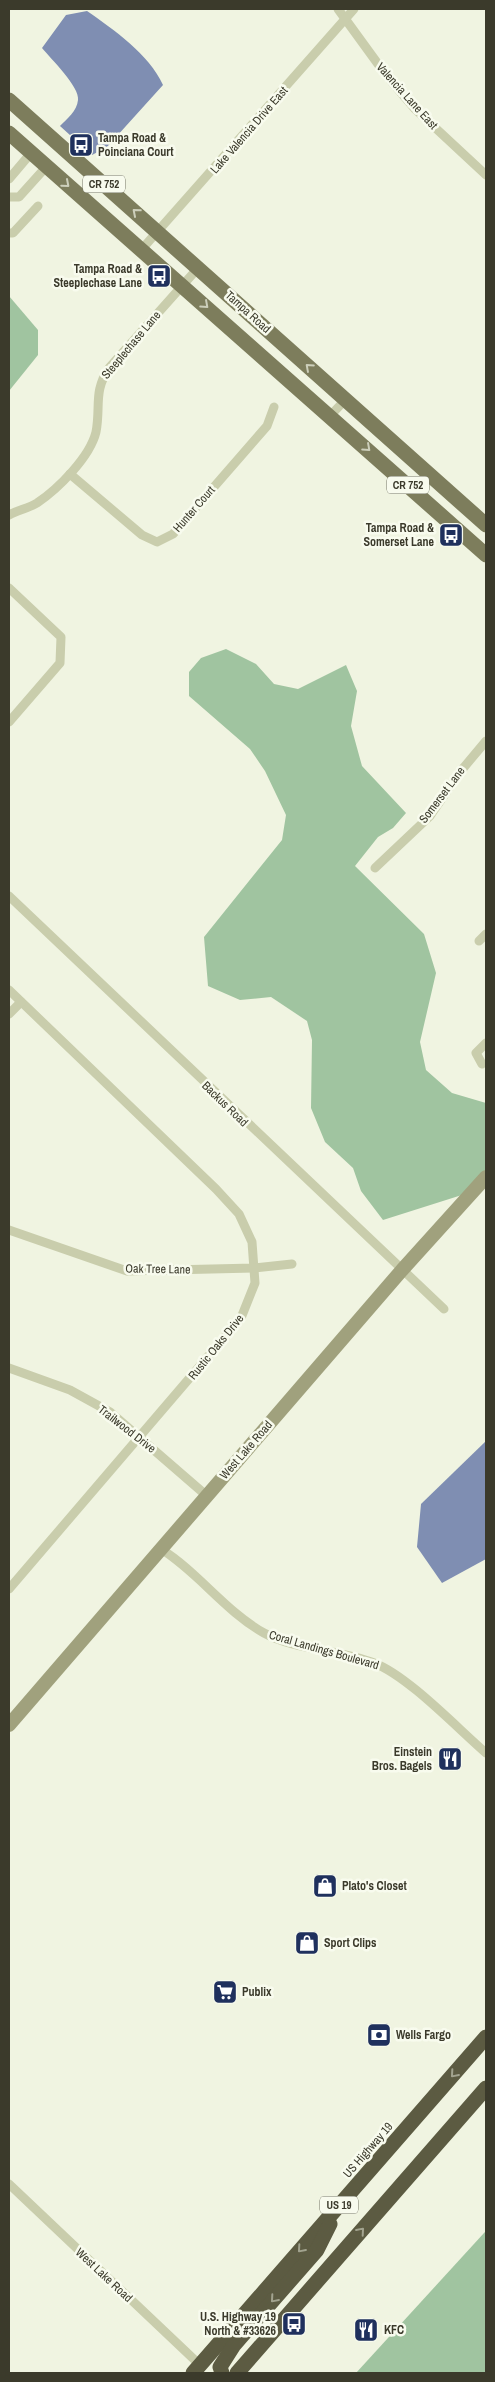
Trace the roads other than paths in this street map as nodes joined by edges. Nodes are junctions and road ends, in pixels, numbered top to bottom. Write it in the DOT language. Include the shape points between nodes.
graph roads {
  1 [pos="338,9"];
  2 [pos="354,9"];
  3 [pos="344,19"];
  4 [pos="9,100"];
  5 [pos="9,133"];
  6 [pos="31,153"];
  7 [pos="46,167"];
  8 [pos="486,175"];
  9 [pos="9,179"];
  10 [pos="9,197"];
  11 [pos="38,206"];
  12 [pos="159,232"];
  13 [pos="9,233"];
  14 [pos="142,250"];
  15 [pos="198,268"];
  16 [pos="183,285"];
  17 [pos="346,400"];
  18 [pos="274,407"];
  19 [pos="330,416"];
  20 [pos="70,474"];
  21 [pos="9,515"];
  22 [pos="486,525"];
  23 [pos="486,555"];
  24 [pos="9,588"];
  25 [pos="9,722"];
  26 [pos="486,741"];
  27 [pos="375,868"];
  28 [pos="9,896"];
  29 [pos="486,934"];
  30 [pos="479,942"];
  31 [pos="9,990"];
  32 [pos="21,1002"];
  33 [pos="9,1014"];
  34 [pos="486,1043"];
  35 [pos="482,1064"];
  36 [pos="486,1177"];
  37 [pos="9,1230"];
  38 [pos="292,1264"];
  39 [pos="254,1268"];
  40 [pos="402,1270"];
  41 [pos="444,1309"];
  42 [pos="9,1368"];
  43 [pos="141,1437"];
  44 [pos="207,1496"];
  45 [pos="161,1549"];
  46 [pos="9,1589"];
  47 [pos="9,1725"];
  48 [pos="486,1753"];
  49 [pos="486,2037"];
  50 [pos="486,2088"];
  51 [pos="9,2184"];
  52 [pos="341,2202"];
  53 [pos="197,2369"];
  54 [pos="222,2373"];
  55 [pos="237,2373"];
  1 -- 3 [label="street, Valencia Lane East"];
  2 -- 3 [label="street, Lake Valencia Drive East"];
  3 -- 8 [label="street, Valencia Lane East" via="415,109"];
  3 -- 12 [label="street, Lake Valencia Drive East"];
  12 -- 4 [label="main road, Tampa Road / CR 752, one-way"];
  5 -- 6 [label="main road, Tampa Road / CR 752"];
  6 -- 7 [label="main road, Tampa Road / CR 752"];
  6 -- 9 [label="street"];
  7 -- 10 [label="street" via="19,197"];
  7 -- 14 [label="main road, Tampa Road / CR 752, one-way"];
  11 -- 13 [label="street" via="13,233"];
  12 -- 14 [label="street, Lake Valencia Drive East"];
  12 -- 15 [label="main road, Tampa Road / CR 752"];
  14 -- 16 [label="main road, Tampa Road / CR 752"];
  15 -- 16 [label="street, Steeplechase Lane"];
  17 -- 15 [label="main road, Tampa Road / CR 752, one-way"];
  16 -- 19 [label="main road, Tampa Road / CR 752, one-way"];
  16 -- 20 [label="street, Steeplechase Lane" via="100,382 96,432 88,450"];
  17 -- 19 [label="street"];
  17 -- 22 [label="main road, Tampa Road / CR 752"];
  18 -- 20 [label="street, Hunter Court" via="267,426 173,534 157,542 142,535"];
  19 -- 23 [label="main road, Tampa Road / CR 752, one-way"];
  20 -- 21 [label="street, Steeplechase Lane" via="36,504"];
  24 -- 25 [label="street" via="61,637 60,663"];
  26 -- 27 [label="street, Somerset Lane" via="430,816"];
  28 -- 40 [label="street, Backus Road"];
  29 -- 30 [label="street"];
  31 -- 32 [label="street, Rustic Oaks Drive"];
  32 -- 33 [label="street"];
  32 -- 39 [label="street, Rustic Oaks Drive" via="239,1214 252,1242"];
  34 -- 35 [label="street" via="476,1053"];
  36 -- 40 [label="street, West Lake Road"];
  37 -- 39 [label="street, Oak Tree Lane" via="127,1270"];
  38 -- 39 [label="street, Oak Tree Lane"];
  39 -- 43 [label="street, Rustic Oaks Drive" via="253,1292 241,1318"];
  40 -- 41 [label="street, Backus Road"];
  40 -- 44 [label="street, West Lake Road"];
  42 -- 43 [label="street, Trailwood Drive" via="70,1390 110,1412"];
  43 -- 44 [label="street, Trailwood Drive"];
  43 -- 46 [label="street, Rustic Oaks Drive"];
  44 -- 45 [label="street, West Lake Road"];
  45 -- 47 [label="street, West Lake Road"];
  45 -- 48 [label="street, Coral Landings Boulevard" via="242,1618 265,1633 287,1642 374,1663 397,1675"];
  49 -- 52 [label="highway, US Highway 19 / US 19, one-way"];
  55 -- 50 [label="highway, US 19, one-way"];
  51 -- 53 [label="street, West Lake Road"];
  52 -- 53 [label="highway, US Highway 19 / US 19, one-way"];
  52 -- 54 [label="highway, one-way" via="317,2250 234,2345 220,2367"];
}
